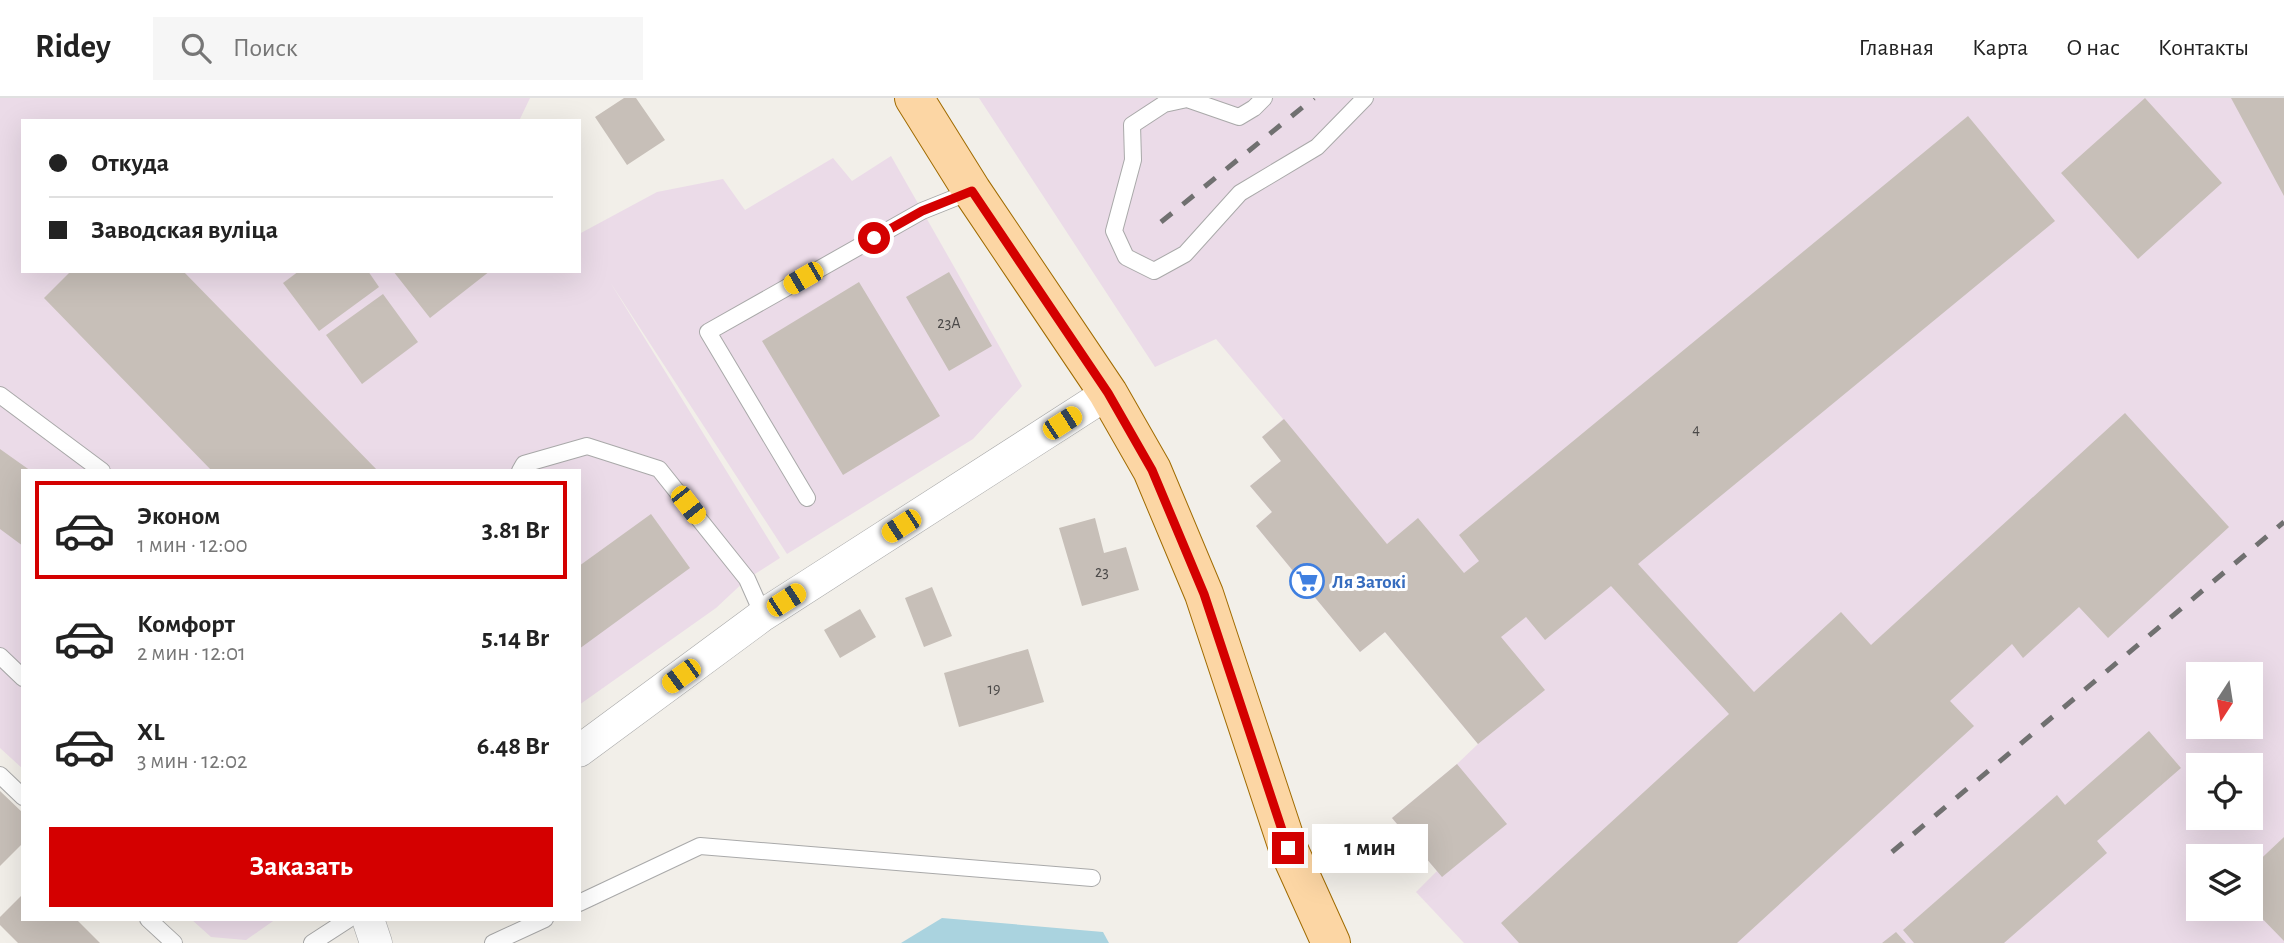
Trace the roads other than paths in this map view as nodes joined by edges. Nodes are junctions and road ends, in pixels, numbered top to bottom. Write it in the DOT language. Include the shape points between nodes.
graph roads {
  1 [pos="914,98"];
  2 [pos="1264,98"];
  3 [pos="1365,98"];
  4 [pos="972,191"];
  5 [pos="1108,393"];
  6 [pos="0,395"];
  7 [pos="99,469"];
  8 [pos="521,469"];
  9 [pos="807,498"];
  10 [pos="763,615"];
  11 [pos="0,656"];
  12 [pos="21,676"];
  13 [pos="581,750"];
  14 [pos="0,775"];
  15 [pos="21,795"];
  16 [pos="1092,877"];
  17 [pos="581,902"];
  18 [pos="150,921"];
  19 [pos="346,921"];
  20 [pos="369,921"];
  21 [pos="541,921"];
  22 [pos="174,943"];
  23 [pos="312,943"];
  24 [pos="376,943"];
  25 [pos="493,943"];
  26 [pos="1331,943"];
  1 -- 4 [label="main road"];
  2 -- 3 [label="lane" via="1239,117 1187,99 1164,104 1132,125 1133,160 1114,232 1126,257 1154,271 1185,254 1240,192 1317,147"];
  4 -- 5 [label="main road"];
  4 -- 9 [label="lane" via="922,211 708,332"];
  5 -- 10 [label="street"];
  5 -- 26 [label="main road" via="1152,470 1204,594 1288,848"];
  6 -- 7 [label="lane"];
  8 -- 10 [label="lane" via="524,464 587,446 659,469 747,579"];
  10 -- 13 [label="street"];
  11 -- 12 [label="lane"];
  14 -- 15 [label="lane"];
  16 -- 17 [label="lane" via="700,846"];
  18 -- 22 [label="lane"];
  19 -- 23 [label="lane"];
  20 -- 24 [label="street"];
  21 -- 25 [label="lane"];
}
